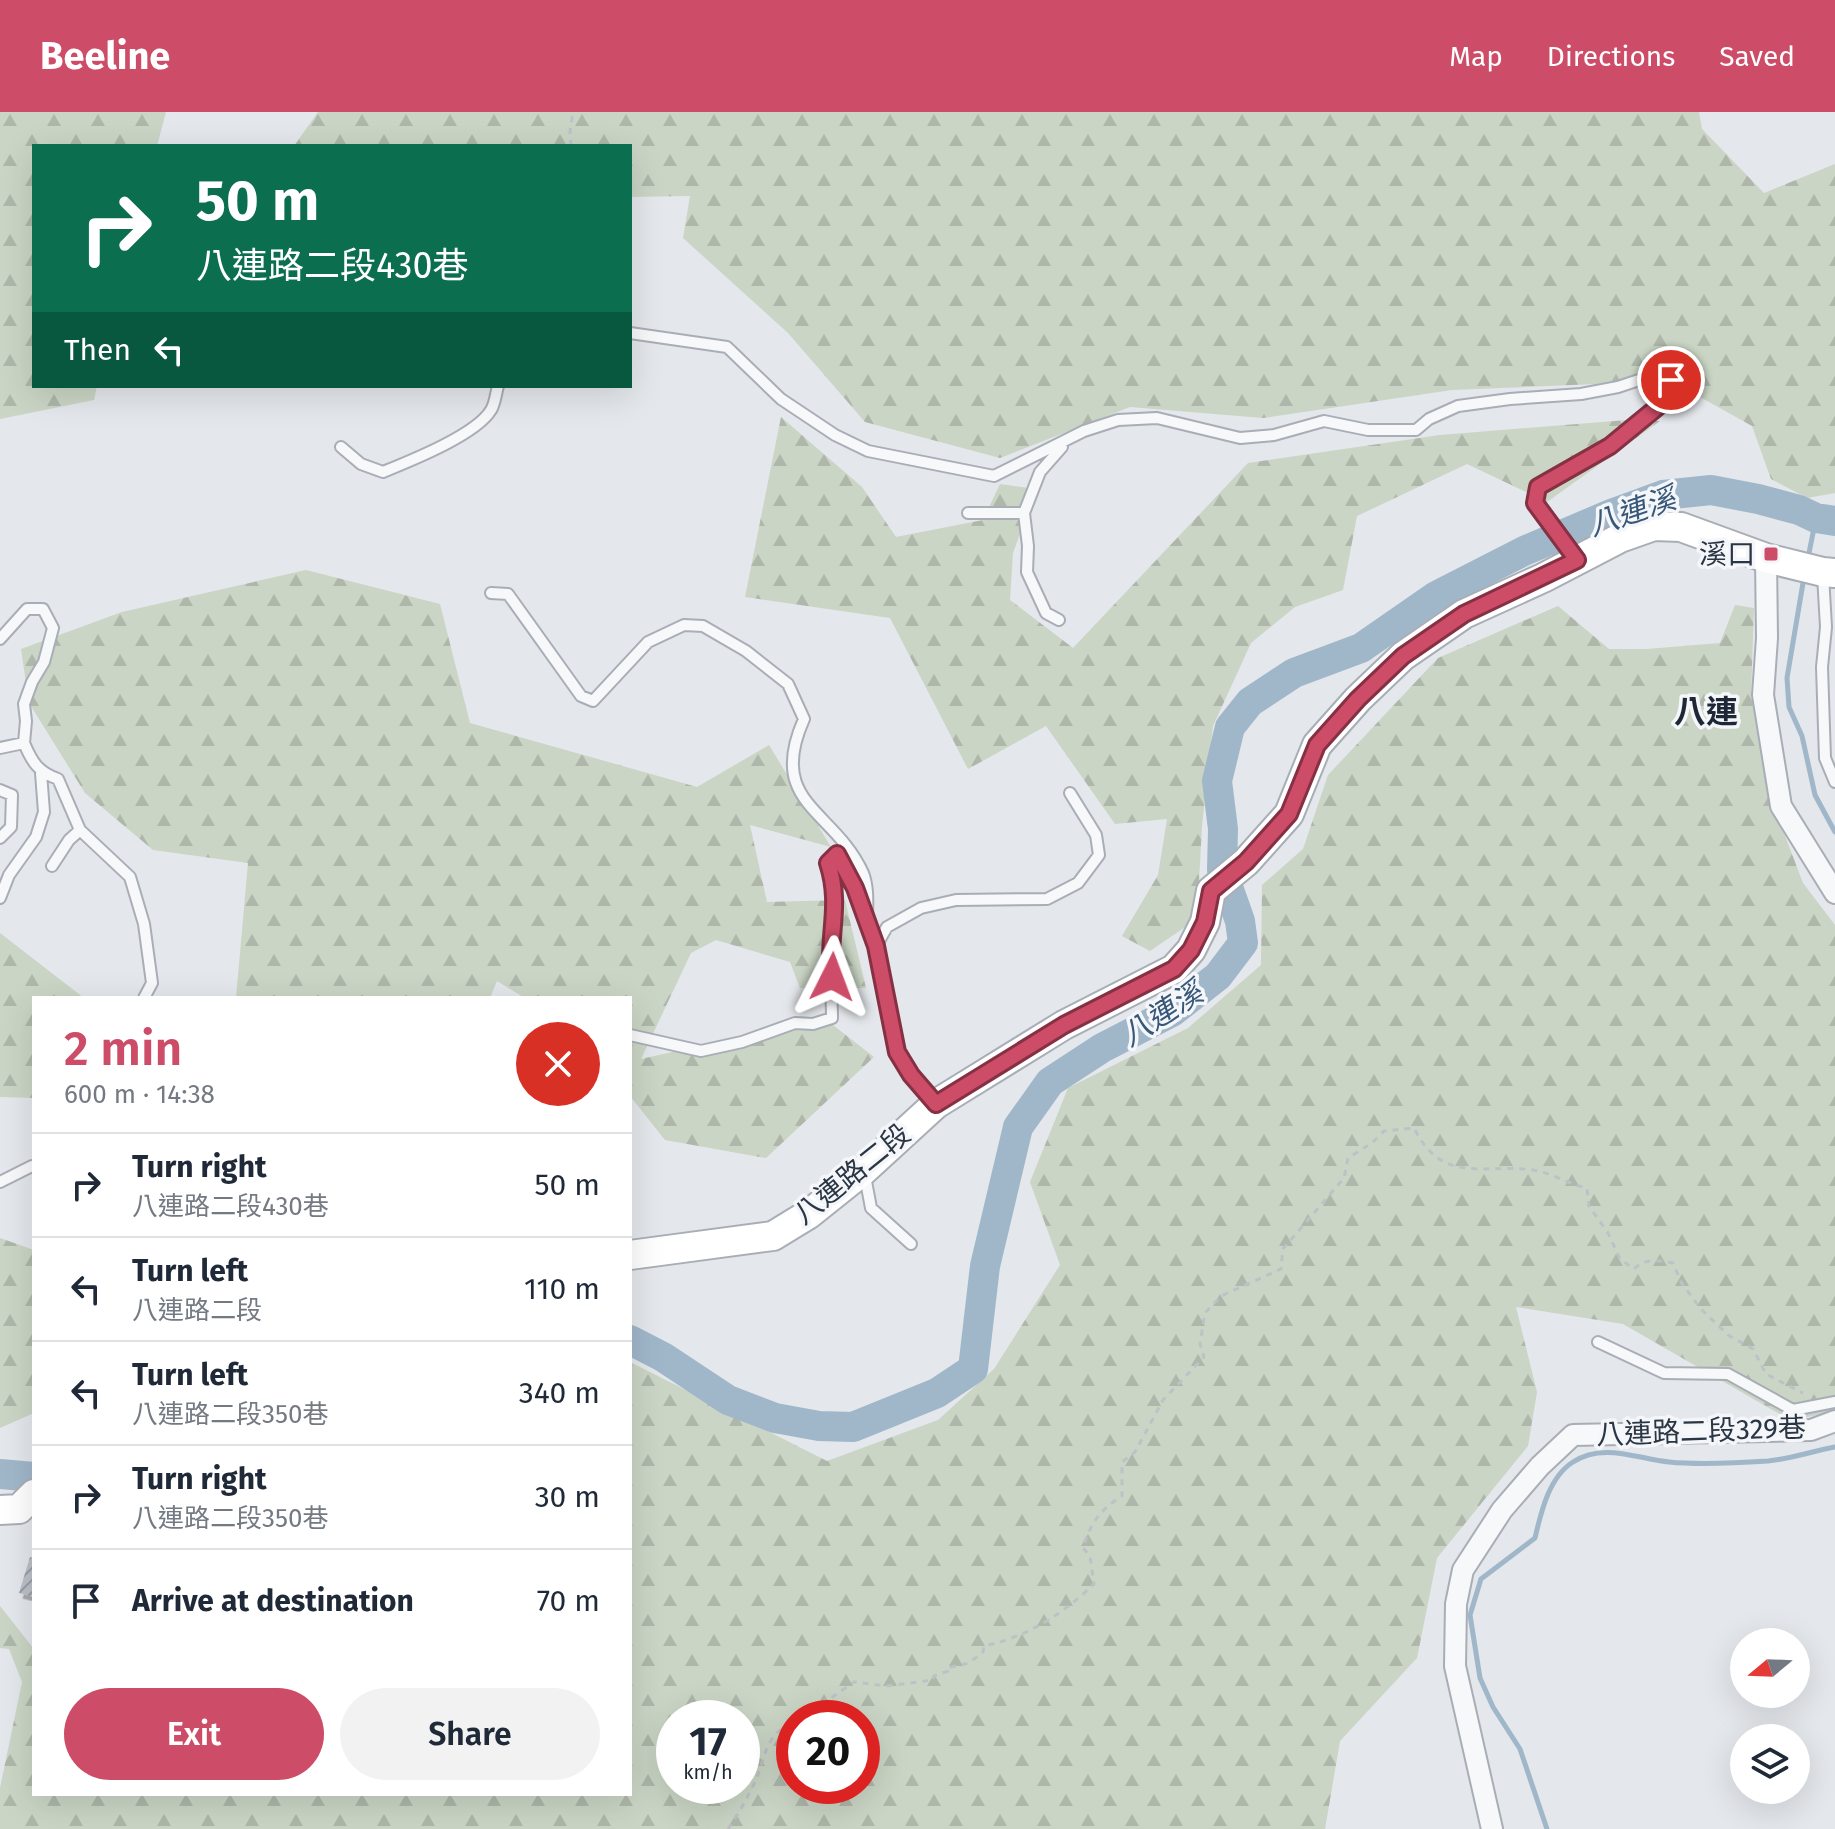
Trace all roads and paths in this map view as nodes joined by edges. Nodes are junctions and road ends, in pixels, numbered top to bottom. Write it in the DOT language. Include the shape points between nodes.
graph roads {
  1 [pos="573,112"];
  2 [pos="571,144"];
  3 [pos="632,333"];
  4 [pos="497,388"];
  5 [pos="1069,440"];
  6 [pos="341,447"];
  7 [pos="968,513"];
  8 [pos="1024,513"];
  9 [pos="1766,558"];
  10 [pos="1577,560"];
  11 [pos="1829,573"];
  12 [pos="491,593"];
  13 [pos="1059,620"];
  14 [pos="0,639"];
  15 [pos="24,743"];
  16 [pos="0,748"];
  17 [pos="41,773"];
  18 [pos="1835,782"];
  19 [pos="0,790"];
  20 [pos="1070,793"];
  21 [pos="80,830"];
  22 [pos="0,838"];
  23 [pos="52,866"];
  24 [pos="1835,893"];
  25 [pos="0,898"];
  26 [pos="867,922"];
  27 [pos="876,946"];
  28 [pos="145,996"];
  29 [pos="632,1035"];
  30 [pos="936,1104"];
  31 [pos="32,1166"];
  32 [pos="864,1170"];
  33 [pos="0,1182"];
  34 [pos="911,1244"];
  35 [pos="632,1255"];
  36 [pos="1598,1342"];
  37 [pos="1814,1397"];
  38 [pos="1835,1402"];
  39 [pos="1835,1421"];
  40 [pos="32,1496"];
  41 [pos="0,1510"];
  42 [pos="828,1700"];
  43 [pos="776,1735"];
  44 [pos="728,1829"];
  45 [pos="1492,1829"];
  1 -- 2 [label="path"];
  3 -- 5 [label="lane" via="727,347 781,399 868,451 994,476"];
  4 -- 6 [label="lane" via="491,411 472,428 383,472 361,464"];
  5 -- 8 [label="lane" via="1040,472"];
  5 -- 10 [label="lane" via="1118,420 1157,418 1240,438 1324,421 1368,430 1416,430 1458,406 1581,394 1645,378 1671,380 1666,400 1610,446 1538,487 1535,503"];
  7 -- 8 [label="lane"];
  8 -- 13 [label="lane" via="1027,572 1046,613"];
  9 -- 10 [label="street, 八連路二段" via="1681,527 1654,526"];
  9 -- 11 [label="street, 八連路二段"];
  9 -- 24 [label="street" via="1763,695 1781,806"];
  10 -- 30 [label="street, 八連路二段" via="1464,614 1403,656 1358,699 1317,745 1289,814 1211,891 1205,922 1174,969 1064,1025"];
  11 -- 18 [label="lane" via="1822,667 1825,758"];
  12 -- 26 [label="lane" via="508,594 581,696 593,701 648,642 684,625 703,626 788,684 804,719 793,744 791,776 863,874"];
  14 -- 15 [label="lane" via="27,609 43,609 53,628 24,704"];
  15 -- 16 [label="lane"];
  15 -- 17 [label="lane"];
  17 -- 21 [label="lane" via="58,779"];
  17 -- 25 [label="lane" via="44,812 36,837"];
  19 -- 22 [label="lane" via="12,795 11,827"];
  20 -- 27 [label="lane" via="1096,835 1099,855 1078,883 1047,899 956,900 921,908 887,927"];
  21 -- 23 [label="lane"];
  21 -- 28 [label="lane" via="130,877 144,924 152,983"];
  26 -- 27 [label="lane"];
  26 -- 29 [label="lane" via="837,854 828,863 836,911 832,1018 795,1023 701,1051"];
  27 -- 30 [label="lane" via="897,1052"];
  30 -- 32 [label="street, 八連路二段"];
  31 -- 33 [label="lane"];
  32 -- 34 [label="lane" via="871,1208"];
  32 -- 35 [label="street, 八連路二段" via="773,1236"];
  36 -- 38 [label="lane" via="1664,1373 1728,1374 1793,1410"];
  37 -- 42 [label="path" via="1766,1374 1753,1349 1728,1335 1700,1308 1673,1263 1642,1262 1634,1269 1620,1259 1589,1206 1587,1188 1539,1171 1456,1168 1429,1152 1414,1128 1384,1131 1348,1158 1344,1178 1283,1249 1281,1269 1221,1296 1205,1313 1200,1344 1204,1357 1163,1400 1135,1452 1122,1462 1122,1496 1099,1512 1088,1531 1083,1548 1090,1556 1094,1584 1060,1615 984,1646 969,1663 947,1668 933,1680 886,1686 854,1682"];
  39 -- 45 [label="street, 八連路二段329巷" via="1811,1430 1573,1435 1502,1510 1463,1570 1456,1604 1455,1666"];
  40 -- 41 [label="street" via="19,1509"];
  43 -- 44 [label="path"];
}
